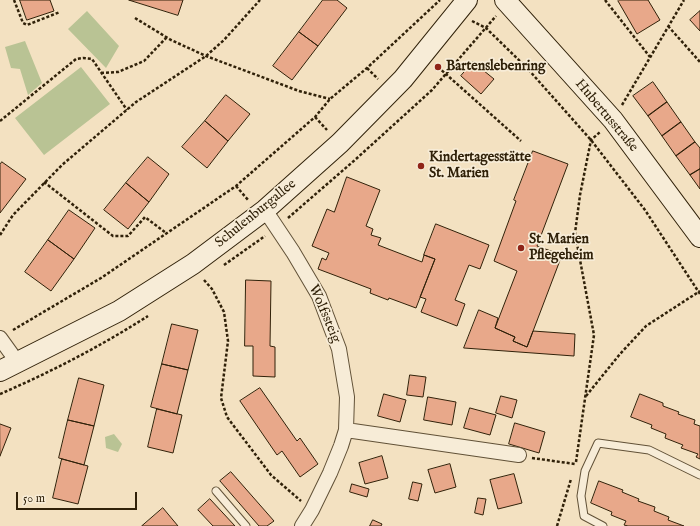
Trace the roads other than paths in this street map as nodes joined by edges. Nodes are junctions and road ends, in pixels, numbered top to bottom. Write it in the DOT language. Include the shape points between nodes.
graph roads {
  1 [pos="505,0"];
  2 [pos="462,7"];
  3 [pos="265,210"];
  4 [pos="700,237"];
  5 [pos="3,335"];
  6 [pos="18,363"];
  7 [pos="0,371"];
  8 [pos="346,430"];
  9 [pos="519,455"];
  10 [pos="700,474"];
  11 [pos="216,491"];
  12 [pos="246,526"];
  13 [pos="302,526"];
  14 [pos="603,526"];
  1 -- 4 [label="street, Hubertusstraße" via="613,120"];
  2 -- 3 [label="street, Schulenburgallee" via="403,79 345,138"];
  3 -- 6 [label="street, Schulenburgallee" via="193,264 119,311"];
  3 -- 8 [label="street, Wolfssteig" via="319,296 339,349 347,397"];
  5 -- 6 [label="street"];
  6 -- 7 [label="street, Schulenburgallee"];
  8 -- 9 [label="street"];
  8 -- 13 [label="street, Wolfssteig" via="330,473"];
  10 -- 14 [label="lane" via="649,450 598,443 585,471 581,496 584,516"];
  11 -- 12 [label="lane"];
}
